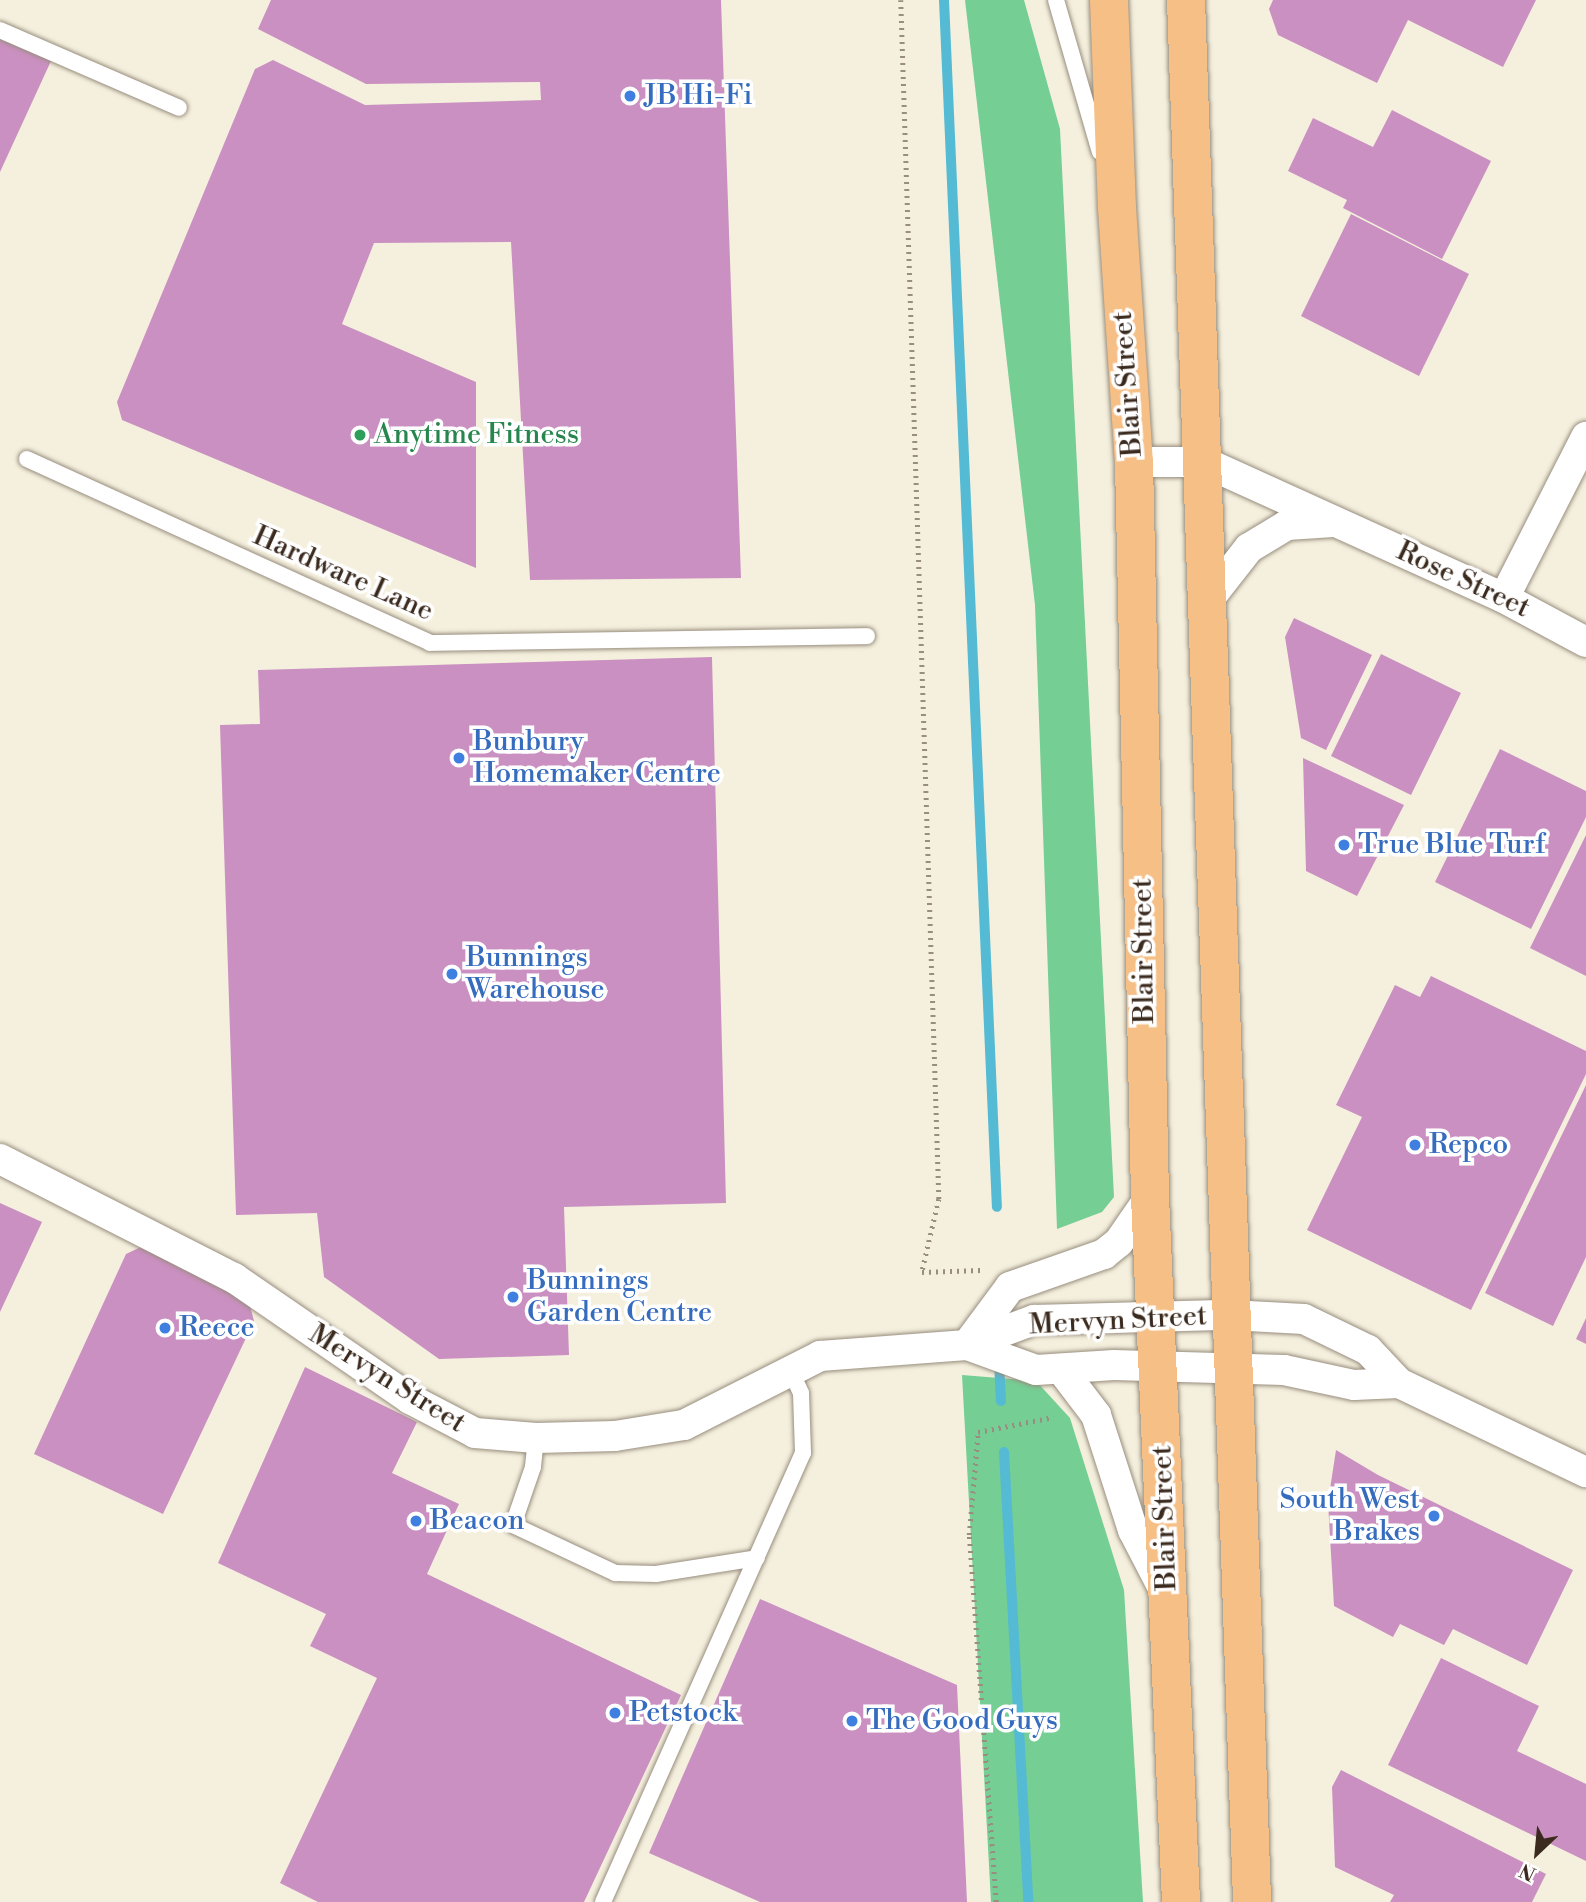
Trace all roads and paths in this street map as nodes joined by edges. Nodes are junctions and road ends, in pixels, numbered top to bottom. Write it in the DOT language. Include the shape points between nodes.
graph roads {
  1 [pos="901,0"];
  2 [pos="1056,0"];
  3 [pos="1110,0"];
  4 [pos="1186,0"];
  5 [pos="0,30"];
  6 [pos="179,108"];
  7 [pos="1117,208"];
  8 [pos="1586,437"];
  9 [pos="27,459"];
  10 [pos="1134,462"];
  11 [pos="1204,462"];
  12 [pos="1337,522"];
  13 [pos="1504,598"];
  14 [pos="1209,599"];
  15 [pos="867,636"];
  16 [pos="1586,642"];
  17 [pos="0,1159"];
  18 [pos="1150,1197"];
  19 [pos="995,1267"];
  20 [pos="1158,1314"];
  21 [pos="1230,1315"];
  22 [pos="967,1345"];
  23 [pos="1160,1366"];
  24 [pos="790,1369"];
  25 [pos="1061,1369"];
  26 [pos="1233,1370"];
  27 [pos="1399,1383"];
  28 [pos="1096,1415"];
  29 [pos="536,1438"];
  30 [pos="1586,1472"];
  31 [pos="757,1558"];
  32 [pos="1168,1600"];
  33 [pos="603,1902"];
  34 [pos="996,1902"];
  35 [pos="1181,1902"];
  36 [pos="1252,1902"];
  1 -- 19 [label="path" via="939,1199 922,1272"];
  2 -- 7 [label="lane"];
  3 -- 7 [label="main road, Blair Street"];
  4 -- 11 [label="main road"];
  5 -- 6 [label="lane"];
  7 -- 10 [label="main road, Blair Street"];
  8 -- 13 [label="street"];
  9 -- 15 [label="lane, Hardware Lane" via="430,643"];
  10 -- 11 [label="street, Rose Street"];
  10 -- 18 [label="main road, Blair Street"];
  11 -- 12 [label="street, Rose Street"];
  11 -- 14 [label="main road"];
  12 -- 13 [label="street, Rose Street"];
  12 -- 14 [label="street, Rose Street" via="1287,525 1249,548"];
  13 -- 16 [label="street, Rose Street"];
  14 -- 21 [label="main road"];
  17 -- 29 [label="street, Mervyn Street" via="234,1278 410,1399 475,1433"];
  18 -- 20 [label="main road, Blair Street"];
  18 -- 22 [label="street, Mervyn Street" via="1119,1242 1104,1254 1010,1287"];
  20 -- 21 [label="street, Mervyn Street"];
  20 -- 22 [label="street, Mervyn Street" via="1034,1320"];
  20 -- 23 [label="main road, Blair Street"];
  21 -- 26 [label="main road"];
  21 -- 27 [label="street, Mervyn Street" via="1304,1319 1368,1350"];
  22 -- 24 [label="street, Mervyn Street" via="820,1356"];
  22 -- 25 [label="street, Mervyn Street" via="1036,1370"];
  23 -- 25 [label="street, Mervyn Street"];
  23 -- 26 [label="street, Mervyn Street"];
  23 -- 32 [label="main road, Blair Street"];
  24 -- 29 [label="street, Mervyn Street" via="684,1425 615,1436"];
  24 -- 31 [label="lane" via="801,1393 803,1453"];
  25 -- 28 [label="street, Mervyn Street"];
  26 -- 27 [label="street, Mervyn Street" via="1301,1370 1354,1385"];
  26 -- 36 [label="main road"];
  27 -- 30 [label="street"];
  28 -- 32 [label="street, Mervyn Street" via="1133,1530"];
  28 -- 34 [label="path" via="1046,1417 978,1432 969,1535"];
  29 -- 31 [label="lane" via="533,1467 513,1525 615,1573 656,1574"];
  31 -- 33 [label="lane"];
  32 -- 35 [label="main road, Blair Street"];
}
